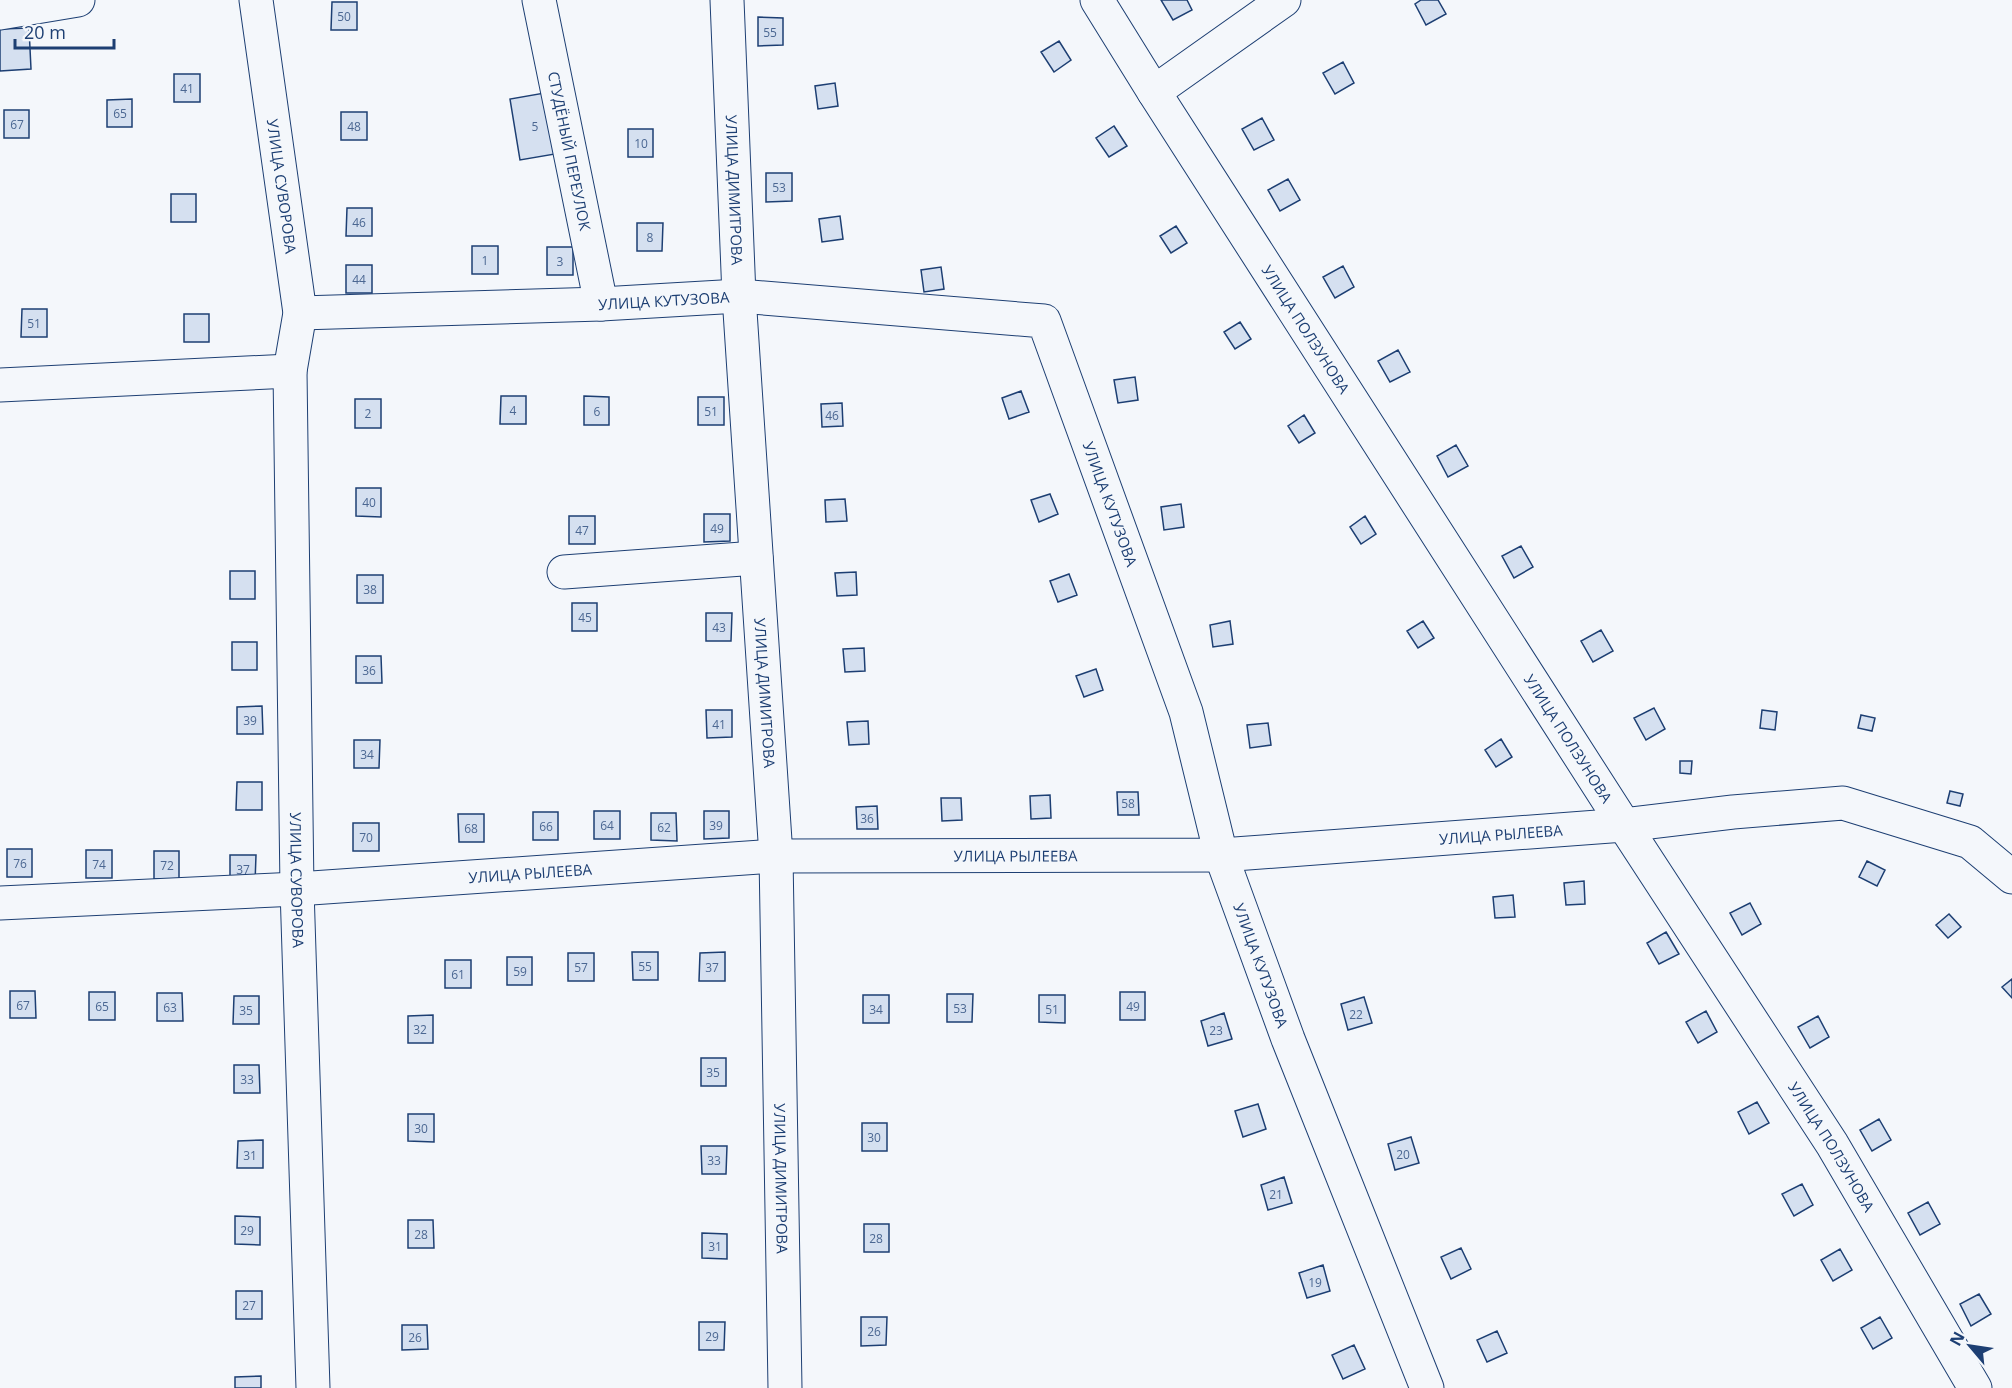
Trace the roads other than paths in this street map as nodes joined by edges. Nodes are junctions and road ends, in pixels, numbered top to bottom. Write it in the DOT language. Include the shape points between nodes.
graph roads {
  1 [pos="78,0"];
  2 [pos="256,0"];
  3 [pos="539,0"];
  4 [pos="727,0"];
  5 [pos="1097,0"];
  6 [pos="1284,0"];
  7 [pos="0,13"];
  8 [pos="1154,92"];
  9 [pos="739,296"];
  10 [pos="601,304"];
  11 [pos="300,313"];
  12 [pos="290,371"];
  13 [pos="0,385"];
  14 [pos="756,558"];
  15 [pos="564,572"];
  16 [pos="1624,825"];
  17 [pos="1221,855"];
  18 [pos="776,856"];
  19 [pos="2012,877"];
  20 [pos="297,889"];
  21 [pos="0,903"];
  22 [pos="313,1388"];
  23 [pos="785,1388"];
  24 [pos="1427,1388"];
  25 [pos="1975,1388"];
  1 -- 7 [label="street"];
  2 -- 11 [label="street, УЛИЦА СУВОРОВА"];
  3 -- 10 [label="street, СТУДЁНЫЙ ПЕРЕУЛОК"];
  4 -- 9 [label="street, УЛИЦА ДИМИТРОВА"];
  5 -- 8 [label="street, УЛИЦА ПОЛЗУНОВА"];
  6 -- 8 [label="street"];
  8 -- 16 [label="street, УЛИЦА ПОЛЗУНОВА"];
  9 -- 10 [label="street, УЛИЦА КУТУЗОВА"];
  9 -- 14 [label="street, УЛИЦА ДИМИТРОВА"];
  9 -- 17 [label="street, УЛИЦА КУТУЗОВА" via="1044,321 1186,712"];
  10 -- 11 [label="street, УЛИЦА КУТУЗОВА"];
  11 -- 12 [label="street, УЛИЦА СУВОРОВА"];
  12 -- 13 [label="street"];
  12 -- 20 [label="street, УЛИЦА СУВОРОВА"];
  14 -- 15 [label="street"];
  14 -- 18 [label="street, УЛИЦА ДИМИТРОВА"];
  16 -- 17 [label="street, УЛИЦА РЫЛЕЕВА"];
  16 -- 19 [label="street, УЛИЦА РЫЛЕЕВА" via="1843,803 1970,842"];
  16 -- 25 [label="street, УЛИЦА ПОЛЗУНОВА" via="1833,1143"];
  17 -- 18 [label="street, УЛИЦА РЫЛЕЕВА"];
  17 -- 24 [label="street, УЛИЦА КУТУЗОВА" via="1288,1039"];
  18 -- 20 [label="street, УЛИЦА РЫЛЕЕВА"];
  18 -- 23 [label="street, УЛИЦА ДИМИТРОВА"];
  20 -- 21 [label="street, УЛИЦА РЫЛЕЕВА"];
  20 -- 22 [label="street, УЛИЦА СУВОРОВА"];
}
